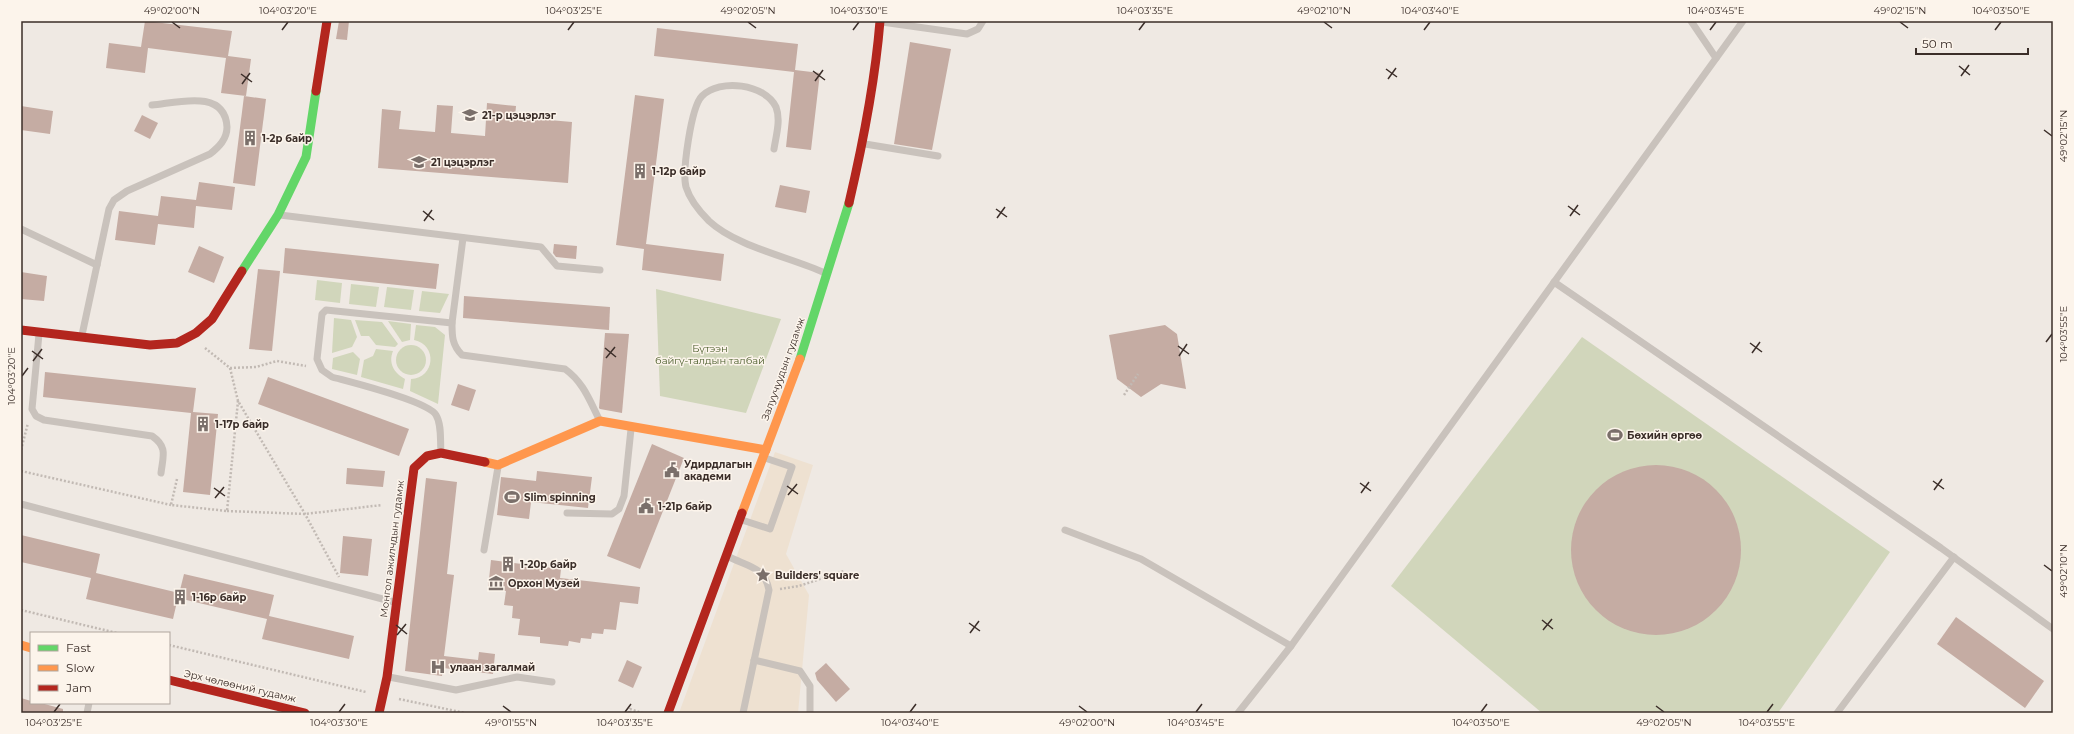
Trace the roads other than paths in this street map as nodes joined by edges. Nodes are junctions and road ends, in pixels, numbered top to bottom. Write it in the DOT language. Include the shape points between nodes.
graph roads {
  1 [pos="317,21"];
  2 [pos="880,21"];
  3 [pos="983,21"];
  4 [pos="1691,21"];
  5 [pos="1743,21"];
  6 [pos="327,23"];
  7 [pos="1716,58"];
  8 [pos="152,106"];
  9 [pos="863,144"];
  10 [pos="774,149"];
  11 [pos="938,156"];
  12 [pos="278,215"];
  13 [pos="21,229"];
  14 [pos="463,238"];
  15 [pos="97,265"];
  16 [pos="600,270"];
  17 [pos="827,274"];
  18 [pos="1554,282"];
  19 [pos="452,323"];
  20 [pos="21,330"];
  21 [pos="40,332"];
  22 [pos="81,339"];
  23 [pos="600,421"];
  24 [pos="632,426"];
  25 [pos="441,454"];
  26 [pos="764,454"];
  27 [pos="498,465"];
  28 [pos="161,473"];
  29 [pos="21,504"];
  30 [pos="567,513"];
  31 [pos="740,519"];
  32 [pos="1065,530"];
  33 [pos="484,550"];
  34 [pos="726,556"];
  35 [pos="1954,557"];
  36 [pos="396,603"];
  37 [pos="2053,629"];
  38 [pos="1291,646"];
  39 [pos="754,660"];
  40 [pos="387,677"];
  41 [pos="170,680"];
  42 [pos="552,682"];
  43 [pos="305,713"];
  44 [pos="379,713"];
  45 [pos="668,713"];
  46 [pos="743,713"];
  47 [pos="810,713"];
  48 [pos="1238,713"];
  49 [pos="1837,713"];
  1 -- 6 [label="lane"];
  2 -- 3 [label="lane" via="967,34 978,29"];
  2 -- 9 [label="street, Залуучуудын гудамж" via="876,68"];
  4 -- 7 [label="lane"];
  5 -- 7 [label="lane"];
  6 -- 12 [label="street" via="306,157"];
  7 -- 18 [label="lane"];
  8 -- 15 [label="lane" via="209,101 223,113 227,122 227,132 218,149 210,154 127,191 114,200 109,209"];
  9 -- 11 [label="lane"];
  9 -- 17 [label="street, Залуучуудын гудамж" via="845,219"];
  10 -- 17 [label="lane" via="778,113 768,96 755,88 746,87 729,86 707,92 701,96 693,112 685,175 686,186 692,200 710,222 724,233"];
  12 -- 14 [label="lane"];
  12 -- 22 [label="street" via="212,319 190,337 177,343 160,346"];
  13 -- 15 [label="lane"];
  14 -- 16 [label="lane" via="541,247 557,266"];
  14 -- 19 [label="lane"];
  15 -- 22 [label="lane"];
  17 -- 26 [label="street, Залуучуудын гудамж" via="804,346"];
  18 -- 35 [label="lane"];
  18 -- 38 [label="lane"];
  19 -- 23 [label="lane" via="452,340 462,355 564,369 576,377 586,389"];
  19 -- 25 [label="lane" via="326,310 322,314 317,359 322,370 332,377 399,397 428,408 436,414 439,421"];
  20 -- 21 [label="street"];
  21 -- 22 [label="street"];
  21 -- 28 [label="lane" via="32,409 36,416 44,420 152,436 161,442 164,451"];
  23 -- 24 [label="street"];
  23 -- 27 [label="street"];
  24 -- 26 [label="street"];
  24 -- 30 [label="lane" via="624,496 619,509 612,514"];
  25 -- 27 [label="street, Монгол ажилчдын гудамж"];
  25 -- 36 [label="street, Монгол ажилчдын гудамж" via="427,456 414,468"];
  26 -- 31 [label="street, Залуучуудын гудамж"];
  26 -- 31 [label="lane" via="792,466 770,528"];
  27 -- 33 [label="lane"];
  29 -- 36 [label="lane"];
  31 -- 34 [label="street, Залуучуудын гудамж"];
  32 -- 38 [label="lane" via="1141,559"];
  34 -- 39 [label="lane" via="760,571 767,579 769,590"];
  34 -- 45 [label="street, Залуучуудын гудамж"];
  35 -- 37 [label="lane"];
  35 -- 49 [label="lane"];
  36 -- 40 [label="street, Монгол ажилчдын гудамж"];
  38 -- 48 [label="lane"];
  39 -- 46 [label="lane"];
  39 -- 47 [label="lane" via="800,672 810,686"];
  40 -- 42 [label="lane" via="456,690 517,677"];
  40 -- 44 [label="street, Монгол ажилчдын гудамж"];
  41 -- 43 [label="street, Эрх чөлөөний гудамж"];
}
